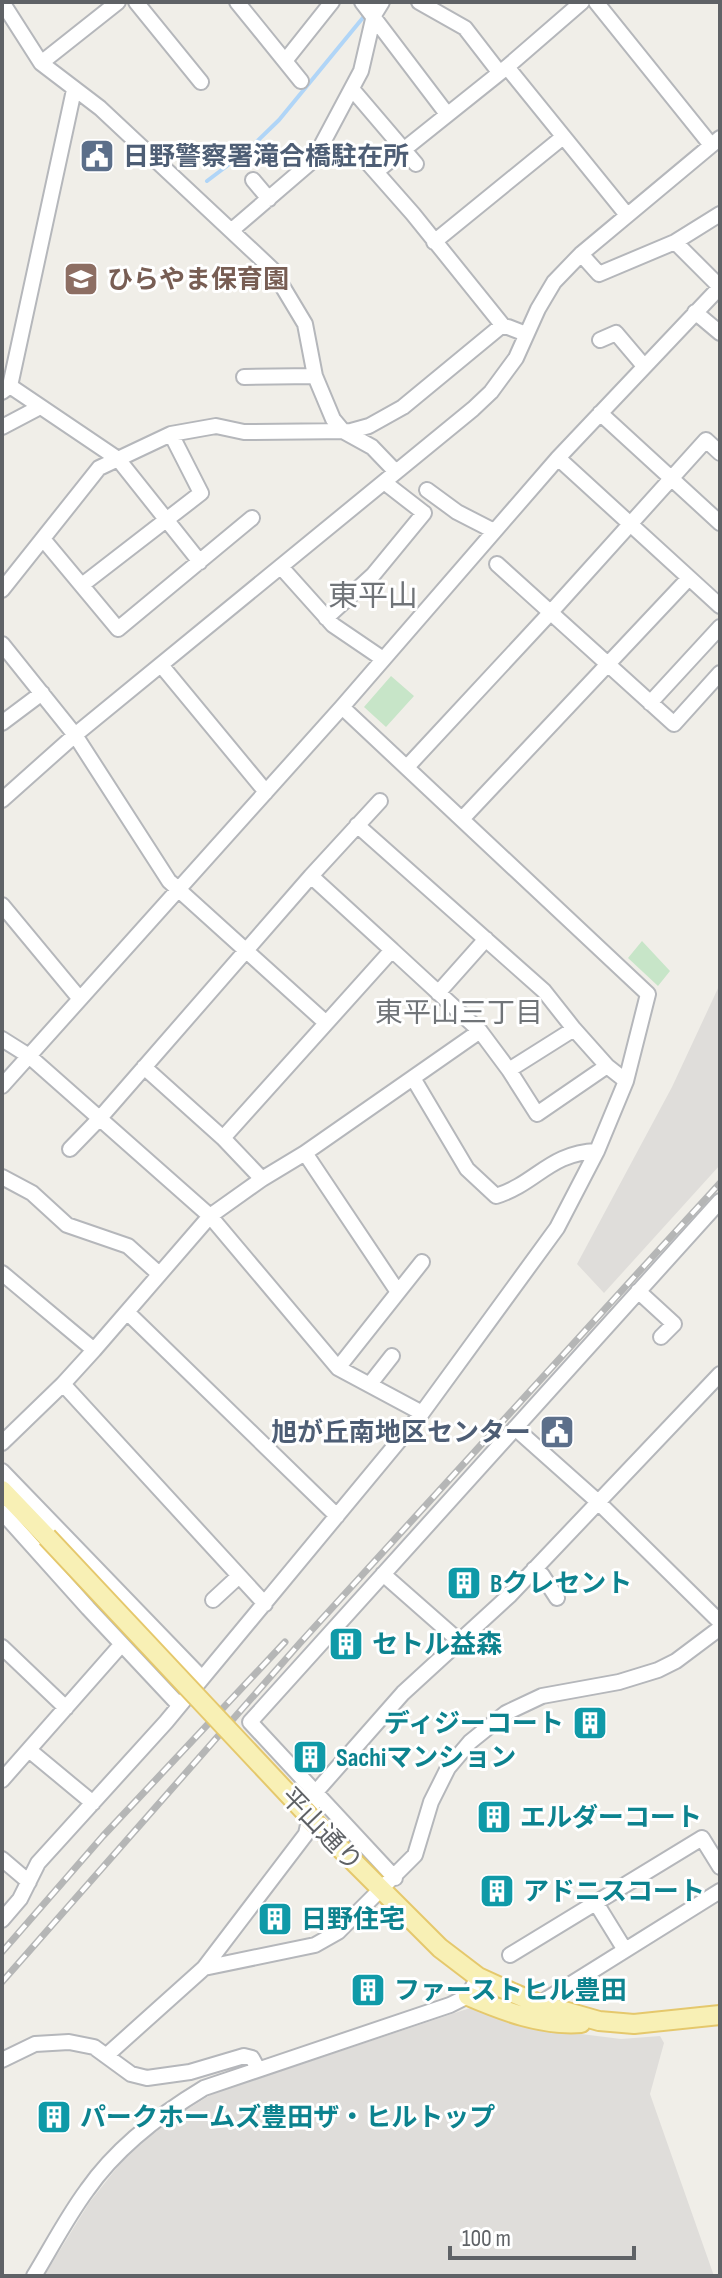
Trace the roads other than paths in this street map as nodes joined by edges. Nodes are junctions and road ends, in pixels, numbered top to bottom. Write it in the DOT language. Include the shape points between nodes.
graph roads {
  1 [pos="2,2"];
  2 [pos="118,2"];
  3 [pos="136,2"];
  4 [pos="332,2"];
  5 [pos="362,2"];
  6 [pos="382,2"];
  7 [pos="419,2"];
  8 [pos="582,2"];
  9 [pos="596,2"];
  10 [pos="238,3"];
  11 [pos="374,15"];
  12 [pos="285,61"];
  13 [pos="41,63"];
  14 [pos="503,70"];
  15 [pos="301,81"];
  16 [pos="201,82"];
  17 [pos="352,89"];
  18 [pos="74,90"];
  19 [pos="447,114"];
  20 [pos="563,137"];
  21 [pos="715,141"];
  22 [pos="320,148"];
  23 [pos="404,149"];
  24 [pos="416,164"];
  25 [pos="377,171"];
  26 [pos="253,180"];
  27 [pos="269,199"];
  28 [pos="720,214"];
  29 [pos="627,215"];
  30 [pos="232,230"];
  31 [pos="434,242"];
  32 [pos="675,242"];
  33 [pos="581,254"];
  34 [pos="695,312"];
  35 [pos="504,327"];
  36 [pos="720,333"];
  37 [pos="526,334"];
  38 [pos="600,340"];
  39 [pos="644,366"];
  40 [pos="315,376"];
  41 [pos="244,377"];
  42 [pos="6,389"];
  43 [pos="40,407"];
  44 [pos="600,413"];
  45 [pos="2,427"];
  46 [pos="343,431"];
  47 [pos="171,434"];
  48 [pos="720,453"];
  49 [pos="558,458"];
  50 [pos="118,459"];
  51 [pos="390,477"];
  52 [pos="671,479"];
  53 [pos="427,490"];
  54 [pos="252,518"];
  55 [pos="165,520"];
  56 [pos="720,523"];
  57 [pos="630,524"];
  58 [pos="494,531"];
  59 [pos="43,539"];
  60 [pos="200,562"];
  61 [pos="497,564"];
  62 [pos="281,567"];
  63 [pos="689,578"];
  64 [pos="82,585"];
  65 [pos="2,590"];
  66 [pos="720,606"];
  67 [pos="551,612"];
  68 [pos="326,618"];
  69 [pos="720,627"];
  70 [pos="2,644"];
  71 [pos="383,659"];
  72 [pos="161,665"];
  73 [pos="608,665"];
  74 [pos="720,673"];
  75 [pos="42,693"];
  76 [pos="650,703"];
  77 [pos="342,707"];
  78 [pos="2,723"];
  79 [pos="75,735"];
  80 [pos="407,767"];
  81 [pos="266,792"];
  82 [pos="2,800"];
  83 [pos="380,801"];
  84 [pos="463,818"];
  85 [pos="357,825"];
  86 [pos="311,876"];
  87 [pos="177,890"];
  88 [pos="2,905"];
  89 [pos="486,939"];
  90 [pos="392,950"];
  91 [pos="246,952"];
  92 [pos="438,993"];
  93 [pos="80,999"];
  94 [pos="325,1022"];
  95 [pos="574,1029"];
  96 [pos="480,1031"];
  97 [pos="2,1039"];
  98 [pos="29,1056"];
  99 [pos="607,1066"];
  100 [pos="144,1067"];
  101 [pos="509,1070"];
  102 [pos="413,1078"];
  103 [pos="626,1081"];
  104 [pos="2,1086"];
  105 [pos="100,1118"];
  106 [pos="223,1138"];
  107 [pos="70,1149"];
  108 [pos="597,1151"];
  109 [pos="305,1153"];
  110 [pos="2,1177"];
  111 [pos="262,1179"];
  112 [pos="720,1201"];
  113 [pos="210,1216"];
  114 [pos="422,1262"];
  115 [pos="2,1273"];
  116 [pos="158,1273"];
  117 [pos="638,1291"];
  118 [pos="398,1292"];
  119 [pos="128,1313"];
  120 [pos="661,1337"];
  121 [pos="94,1350"];
  122 [pos="392,1356"];
  123 [pos="338,1368"];
  124 [pos="720,1374"];
  125 [pos="63,1384"];
  126 [pos="370,1384"];
  127 [pos="422,1413"];
  128 [pos="515,1428"];
  129 [pos="2,1443"];
  130 [pos="2,1471"];
  131 [pos="2,1490"];
  132 [pos="597,1501"];
  133 [pos="2,1512"];
  134 [pos="337,1516"];
  135 [pos="85,1558"];
  136 [pos="534,1569"];
  137 [pos="383,1574"];
  138 [pos="239,1576"];
  139 [pos="64,1579"];
  140 [pos="557,1598"];
  141 [pos="213,1600"];
  142 [pos="265,1604"];
  143 [pos="720,1625"];
  144 [pos="458,1640"];
  145 [pos="121,1645"];
  146 [pos="2,1647"];
  147 [pos="201,1677"];
  148 [pos="179,1705"];
  149 [pos="66,1708"];
  150 [pos="358,1720"];
  151 [pos="370,1730"];
  152 [pos="29,1750"];
  153 [pos="2,1780"];
  154 [pos="315,1793"];
  155 [pos="93,1803"];
  156 [pos="2,1859"];
  157 [pos="720,1867"];
  158 [pos="29,1882"];
  159 [pos="388,1884"];
  160 [pos="720,1891"];
  161 [pos="596,1903"];
  162 [pos="2,1920"];
  163 [pos="625,1950"];
  164 [pos="510,1955"];
  165 [pos="204,1968"];
  166 [pos="478,1977"];
  167 [pos="468,1996"];
  168 [pos="539,2004"];
  169 [pos="720,2015"];
  170 [pos="599,2021"];
  171 [pos="107,2055"];
  172 [pos="2,2060"];
  173 [pos="258,2069"];
  174 [pos="34,2276"];
  1 -- 13 [label="street"];
  2 -- 13 [label="street"];
  3 -- 16 [label="street"];
  4 -- 12 [label="street"];
  5 -- 11 [label="street"];
  6 -- 11 [label="street"];
  7 -- 14 [label="street" via="465,28"];
  8 -- 14 [label="street"];
  9 -- 21 [label="street"];
  10 -- 12 [label="street"];
  11 -- 17 [label="street"];
  11 -- 19 [label="street"];
  12 -- 15 [label="street"];
  13 -- 18 [label="street"];
  14 -- 19 [label="street"];
  14 -- 20 [label="street"];
  17 -- 22 [label="street"];
  17 -- 23 [label="street"];
  18 -- 30 [label="street"];
  18 -- 42 [label="street"];
  19 -- 23 [label="street"];
  20 -- 29 [label="street"];
  20 -- 31 [label="street"];
  21 -- 29 [label="street"];
  22 -- 25 [label="street" via="337,159 361,155"];
  22 -- 27 [label="street"];
  23 -- 24 [label="street"];
  23 -- 25 [label="street"];
  25 -- 31 [label="street"];
  26 -- 27 [label="street"];
  27 -- 30 [label="street"];
  28 -- 32 [label="street"];
  29 -- 33 [label="street"];
  30 -- 40 [label="street" via="272,269 305,324"];
  31 -- 35 [label="street"];
  32 -- 33 [label="street" via="599,274"];
  32 -- 34 [label="street" via="720,287"];
  33 -- 37 [label="street" via="554,282"];
  34 -- 36 [label="street"];
  34 -- 39 [label="street"];
  35 -- 37 [label="street"];
  35 -- 46 [label="street" via="403,407 369,426"];
  37 -- 51 [label="street" via="491,392"];
  38 -- 39 [label="street" via="616,333"];
  39 -- 44 [label="street"];
  40 -- 41 [label="street"];
  40 -- 46 [label="street"];
  42 -- 43 [label="street"];
  43 -- 45 [label="street"];
  43 -- 50 [label="street"];
  44 -- 49 [label="street"];
  44 -- 52 [label="street"];
  46 -- 47 [label="street" via="244,432 216,426"];
  46 -- 51 [label="street" via="372,447"];
  47 -- 50 [label="street"];
  47 -- 55 [label="street" via="201,493"];
  48 -- 52 [label="street" via="706,440"];
  49 -- 57 [label="street"];
  49 -- 58 [label="street"];
  50 -- 55 [label="street"];
  50 -- 59 [label="street" via="99,468"];
  51 -- 62 [label="street"];
  51 -- 68 [label="street" via="424,513 373,575"];
  52 -- 56 [label="street"];
  52 -- 57 [label="street"];
  53 -- 58 [label="street"];
  54 -- 60 [label="street"];
  55 -- 60 [label="street"];
  55 -- 64 [label="street"];
  57 -- 63 [label="street"];
  57 -- 67 [label="street"];
  58 -- 71 [label="street"];
  59 -- 64 [label="street"];
  59 -- 65 [label="street"];
  60 -- 64 [label="street" via="118,629"];
  61 -- 67 [label="street"];
  62 -- 68 [label="street"];
  62 -- 72 [label="street"];
  63 -- 66 [label="street"];
  63 -- 73 [label="street"];
  67 -- 73 [label="street"];
  67 -- 80 [label="street"];
  68 -- 71 [label="street"];
  69 -- 76 [label="street"];
  70 -- 75 [label="street"];
  71 -- 77 [label="street"];
  72 -- 79 [label="street"];
  72 -- 81 [label="street"];
  73 -- 76 [label="street"];
  73 -- 84 [label="street"];
  74 -- 76 [label="street" via="674,724"];
  75 -- 78 [label="street"];
  75 -- 79 [label="street"];
  77 -- 80 [label="street"];
  77 -- 81 [label="street"];
  79 -- 82 [label="street"];
  79 -- 87 [label="street"];
  80 -- 84 [label="street"];
  81 -- 87 [label="street"];
  83 -- 85 [label="street"];
  84 -- 103 [label="street" via="648,994"];
  85 -- 86 [label="street"];
  85 -- 89 [label="street"];
  86 -- 90 [label="street"];
  86 -- 91 [label="street"];
  87 -- 91 [label="street"];
  87 -- 93 [label="street"];
  88 -- 93 [label="street"];
  89 -- 92 [label="street"];
  89 -- 95 [label="street" via="544,991"];
  90 -- 92 [label="street"];
  90 -- 94 [label="street"];
  91 -- 94 [label="street"];
  91 -- 100 [label="street"];
  92 -- 96 [label="street"];
  93 -- 98 [label="street"];
  94 -- 106 [label="street"];
  95 -- 99 [label="street"];
  95 -- 101 [label="street"];
  96 -- 101 [label="street"];
  96 -- 102 [label="street"];
  97 -- 98 [label="street"];
  98 -- 104 [label="street"];
  98 -- 105 [label="street"];
  99 -- 101 [label="street" via="537,1114"];
  99 -- 103 [label="street"];
  100 -- 105 [label="street"];
  100 -- 106 [label="street"];
  102 -- 108 [label="street" via="467,1169 496,1196 517,1189 549,1163 575,1152"];
  102 -- 109 [label="street"];
  103 -- 108 [label="street"];
  105 -- 107 [label="street"];
  105 -- 113 [label="street"];
  106 -- 111 [label="street"];
  108 -- 127 [label="street" via="557,1228"];
  109 -- 111 [label="street"];
  109 -- 118 [label="street"];
  110 -- 116 [label="street" via="32,1193 67,1225 128,1246"];
  111 -- 113 [label="street"];
  112 -- 117 [label="street"];
  113 -- 116 [label="street"];
  113 -- 123 [label="street"];
  114 -- 118 [label="street"];
  115 -- 121 [label="street"];
  116 -- 119 [label="street"];
  117 -- 120 [label="street" via="674,1324"];
  117 -- 128 [label="street"];
  118 -- 123 [label="street"];
  119 -- 121 [label="street"];
  119 -- 134 [label="street"];
  121 -- 125 [label="street"];
  122 -- 126 [label="street"];
  123 -- 126 [label="street"];
  124 -- 132 [label="street"];
  125 -- 129 [label="street"];
  125 -- 138 [label="street"];
  126 -- 127 [label="street"];
  127 -- 134 [label="street"];
  128 -- 132 [label="street"];
  128 -- 137 [label="street"];
  130 -- 135 [label="street"];
  131 -- 159 [label="main road, 平山通り, bridge" via="321,1829"];
  132 -- 136 [label="street"];
  132 -- 143 [label="street"];
  133 -- 139 [label="street"];
  134 -- 142 [label="street"];
  135 -- 139 [label="street"];
  135 -- 147 [label="street"];
  136 -- 140 [label="street"];
  136 -- 144 [label="street"];
  137 -- 144 [label="street"];
  137 -- 154 [label="street" via="250,1722"];
  138 -- 141 [label="street"];
  138 -- 142 [label="street"];
  139 -- 145 [label="street"];
  142 -- 147 [label="street"];
  143 -- 159 [label="street" via="658,1670 542,1696 489,1725 448,1768 415,1855"];
  144 -- 151 [label="street"];
  145 -- 148 [label="street"];
  145 -- 149 [label="street"];
  146 -- 149 [label="street"];
  147 -- 148 [label="street"];
  148 -- 155 [label="street"];
  149 -- 152 [label="street"];
  150 -- 151 [label="street"];
  151 -- 154 [label="street"];
  152 -- 153 [label="street"];
  152 -- 155 [label="street"];
  154 -- 159 [label="street"];
  154 -- 165 [label="street" via="306,1834"];
  155 -- 158 [label="street" via="38,1863"];
  156 -- 158 [label="street"];
  157 -- 161 [label="street" via="702,1838"];
  158 -- 162 [label="street"];
  159 -- 165 [label="street" via="338,1932 315,1945"];
  159 -- 166 [label="main road, 平山通り" via="440,1948"];
  160 -- 163 [label="street"];
  161 -- 163 [label="street"];
  161 -- 164 [label="street"];
  163 -- 168 [label="street"];
  165 -- 171 [label="street"];
  166 -- 167 [label="street"];
  166 -- 168 [label="main road, 平山通り"];
  167 -- 170 [label="main road" via="528,2018 566,2024"];
  167 -- 173 [label="street"];
  168 -- 170 [label="main road, 平山通り"];
  169 -- 170 [label="main road, 平山通り" via="634,2024"];
  171 -- 172 [label="street" via="69,2042 35,2044"];
  171 -- 173 [label="street" via="137,2077 190,2072 244,2056"];
  173 -- 174 [label="street" via="204,2088 129,2142 87,2189"];
}
